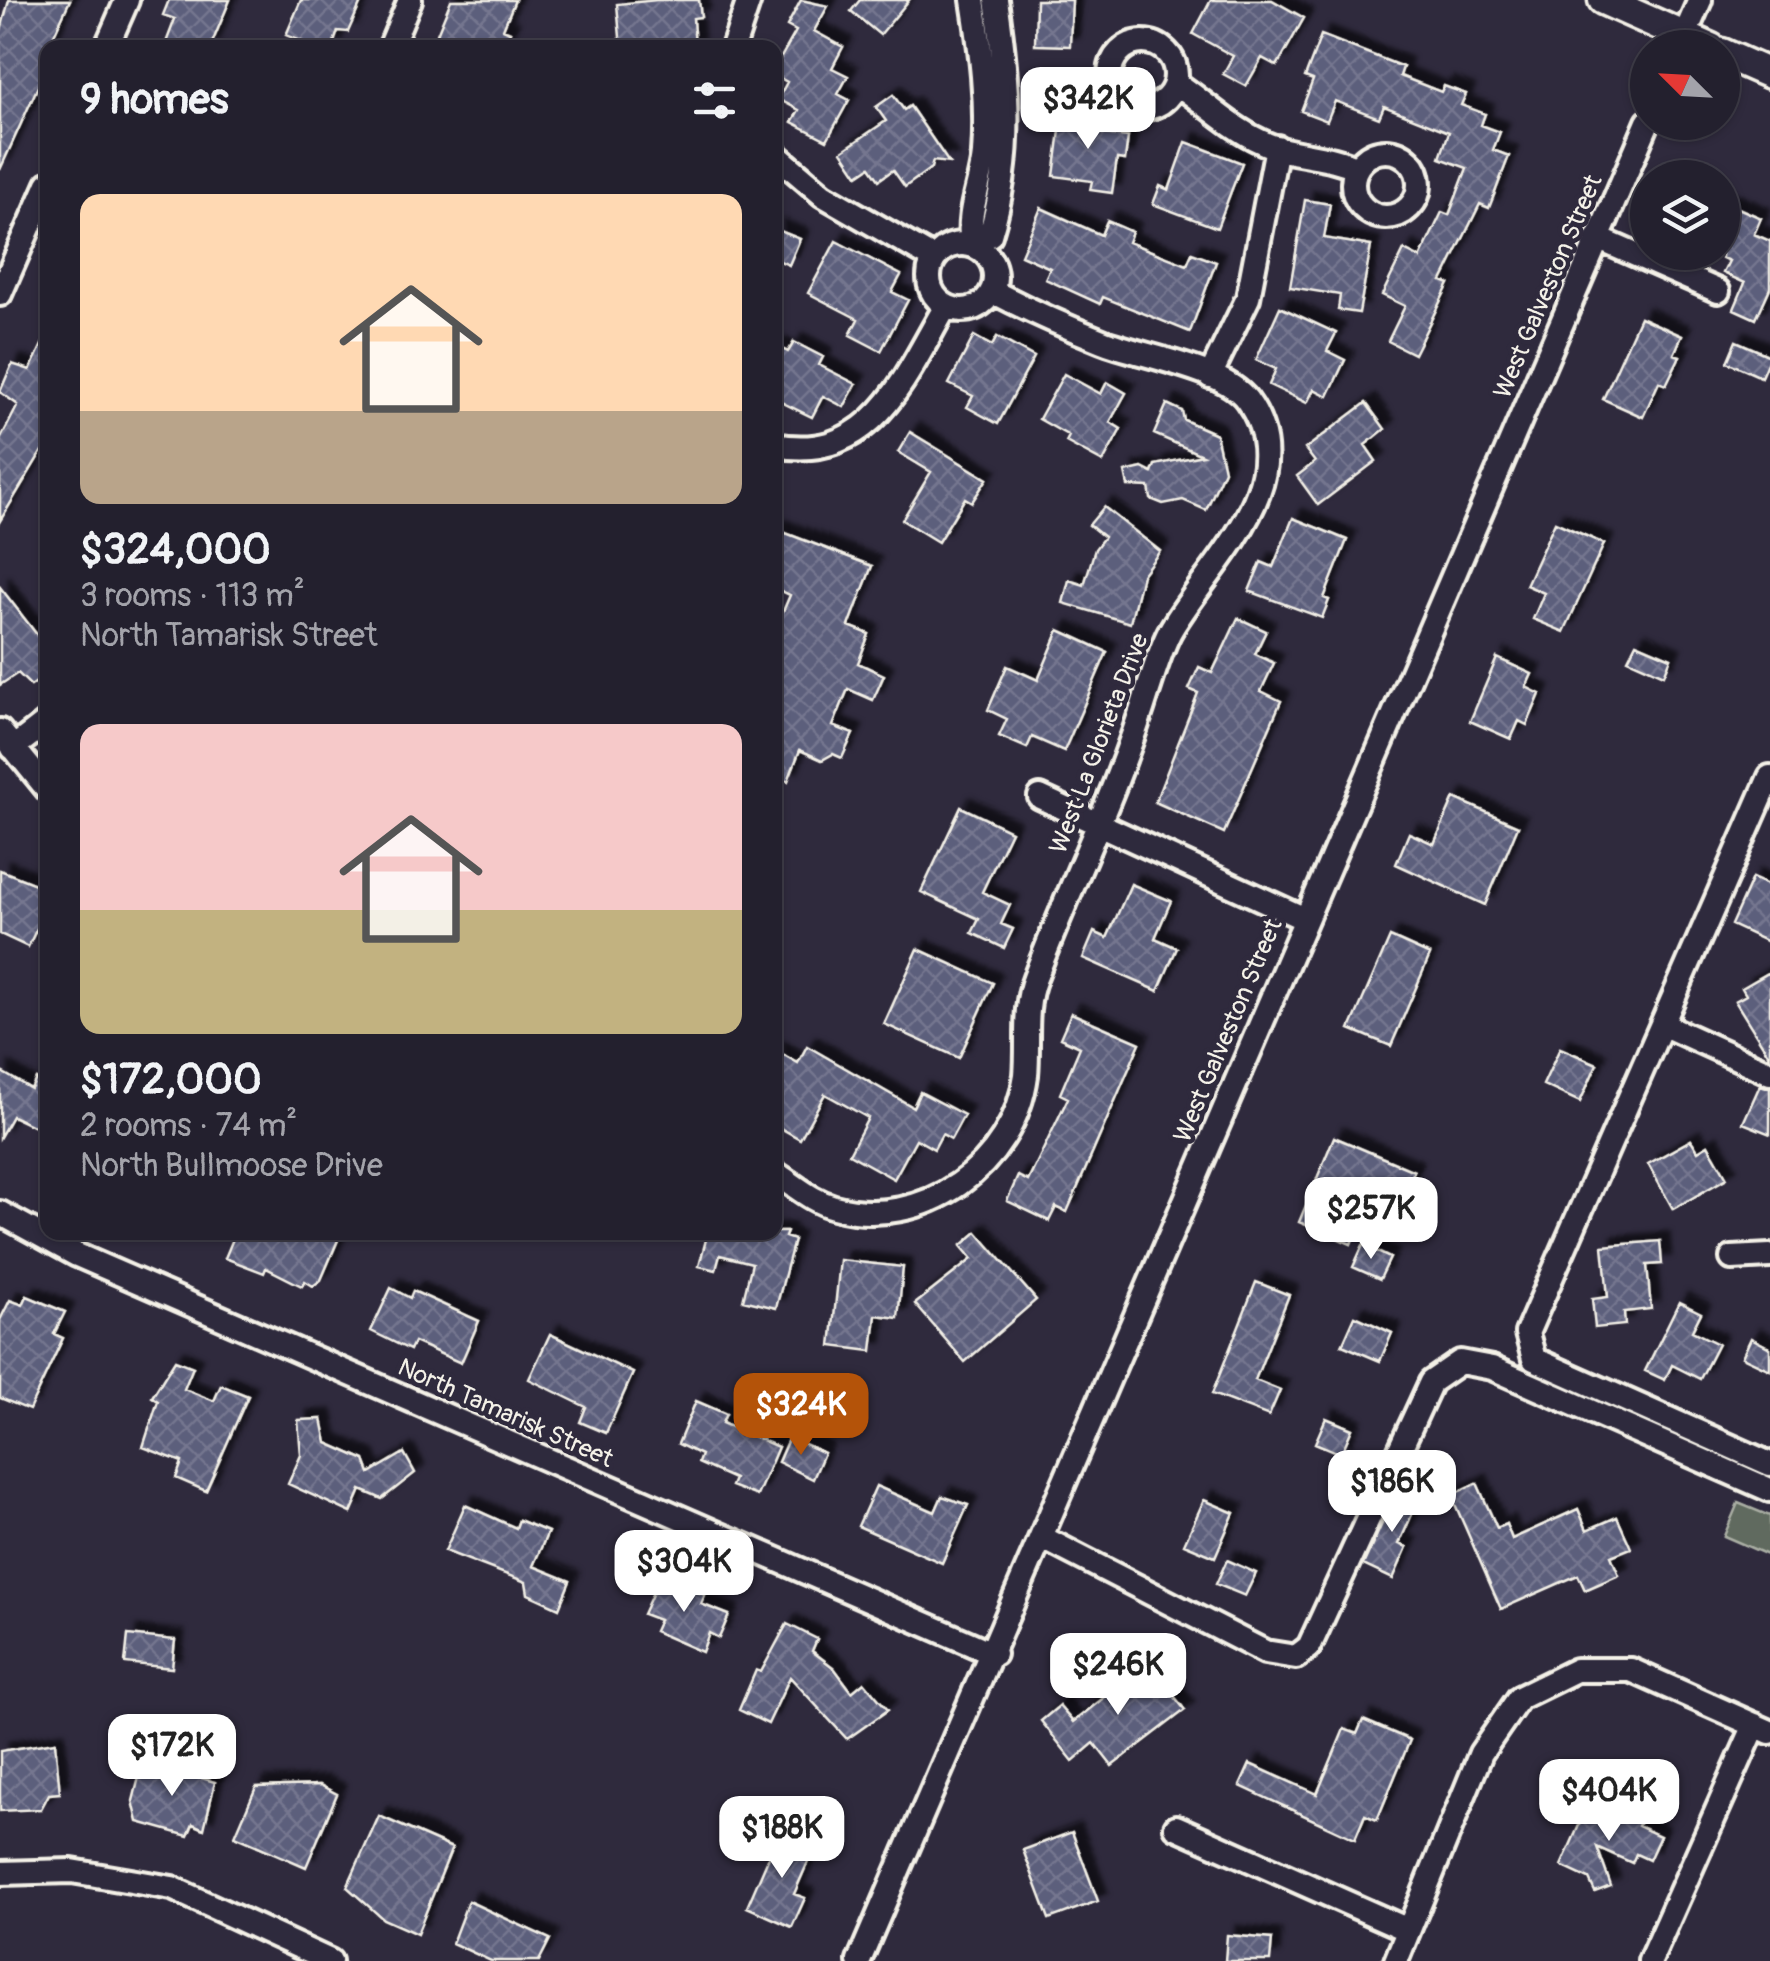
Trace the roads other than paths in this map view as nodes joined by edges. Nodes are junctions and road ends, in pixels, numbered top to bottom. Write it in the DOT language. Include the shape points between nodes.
graph roads {
  1 [pos="127,0"];
  2 [pos="410,0"];
  3 [pos="749,0"];
  4 [pos="973,0"];
  5 [pos="996,0"];
  6 [pos="1604,0"];
  7 [pos="1700,0"];
  8 [pos="1660,30"];
  9 [pos="1687,30"];
  10 [pos="110,40"];
  11 [pos="393,40"];
  12 [pos="736,40"];
  13 [pos="1740,61"];
  14 [pos="1770,74"];
  15 [pos="1176,83"];
  16 [pos="1640,140"];
  17 [pos="1277,147"];
  18 [pos="782,160"];
  19 [pos="1357,168"];
  20 [pos="40,202"];
  21 [pos="1597,238"];
  22 [pos="972,245"];
  23 [pos="934,259"];
  24 [pos="992,291"];
  25 [pos="1718,291"];
  26 [pos="0,294"];
  27 [pos="946,306"];
  28 [pos="1210,376"];
  29 [pos="782,446"];
  30 [pos="40,725"];
  31 [pos="7,740"];
  32 [pos="1770,777"];
  33 [pos="40,780"];
  34 [pos="1040,797"];
  35 [pos="1098,824"];
  36 [pos="1305,918"];
  37 [pos="1664,1025"];
  38 [pos="1770,1072"];
  39 [pos="782,1179"];
  40 [pos="0,1213"];
  41 [pos="40,1235"];
  42 [pos="50,1240"];
  43 [pos="1770,1256"];
  44 [pos="1732,1258"];
  45 [pos="1770,1464"];
  46 [pos="1770,1490"];
  47 [pos="1043,1538"];
  48 [pos="994,1654"];
  49 [pos="1762,1729"];
  50 [pos="1176,1827"];
  51 [pos="0,1873"];
  52 [pos="1406,1929"];
  53 [pos="323,1960"];
  54 [pos="859,1961"];
  55 [pos="1396,1961"];
  56 [pos="1650,1961"];
  1 -- 10 [label="street"];
  2 -- 11 [label="street"];
  3 -- 12 [label="street"];
  4 -- 22 [label="street" via="985,73 984,156 969,225"];
  5 -- 22 [label="street" via="1008,110 1006,161 990,235"];
  6 -- 8 [label="main road"];
  7 -- 9 [label="street"];
  13 -- 14 [label="main road"];
  15 -- 17 [label="street" via="1258,141"];
  16 -- 21 [label="street, West Galveston Street"];
  17 -- 19 [label="street"];
  17 -- 28 [label="street" via="1248,298"];
  18 -- 23 [label="street" via="823,195"];
  20 -- 26 [label="street"];
  21 -- 25 [label="street"];
  21 -- 36 [label="street, West Galveston Street"];
  22 -- 23 [label="street" via="955,244"];
  22 -- 24 [label="street" via="993,262"];
  23 -- 27 [label="street" via="930,286"];
  24 -- 27 [label="street" via="973,309"];
  24 -- 28 [label="street, West La Glorieta Drive" via="1106,343"];
  27 -- 29 [label="street" via="871,424 837,443"];
  28 -- 35 [label="street, West La Glorieta Drive" via="1246,398 1264,439 1258,494 1167,636"];
  30 -- 31 [label="street"];
  31 -- 33 [label="street"];
  32 -- 37 [label="street"];
  34 -- 35 [label="street"];
  35 -- 36 [label="street"];
  35 -- 39 [label="street, West La Glorieta Drive" via="1032,984 1026,1076 1010,1123 983,1166 960,1186 914,1208 835,1207"];
  36 -- 47 [label="street, West Galveston Street"];
  37 -- 38 [label="street"];
  37 -- 45 [label="street" via="1527,1333 1534,1359"];
  40 -- 41 [label="street, North Tamarisk Street"];
  42 -- 48 [label="street, North Tamarisk Street"];
  43 -- 44 [label="street"];
  46 -- 47 [label="street" via="1492,1368 1460,1362 1431,1382 1310,1647 1296,1657 1265,1652"];
  47 -- 48 [label="street, West Galveston Street"];
  48 -- 54 [label="street, West Galveston Street"];
  49 -- 52 [label="street" via="1631,1670 1576,1670 1519,1698 1482,1752"];
  49 -- 56 [label="street"];
  50 -- 52 [label="street"];
  51 -- 53 [label="street" via="72,1872 172,1888"];
  52 -- 55 [label="street"];
}
